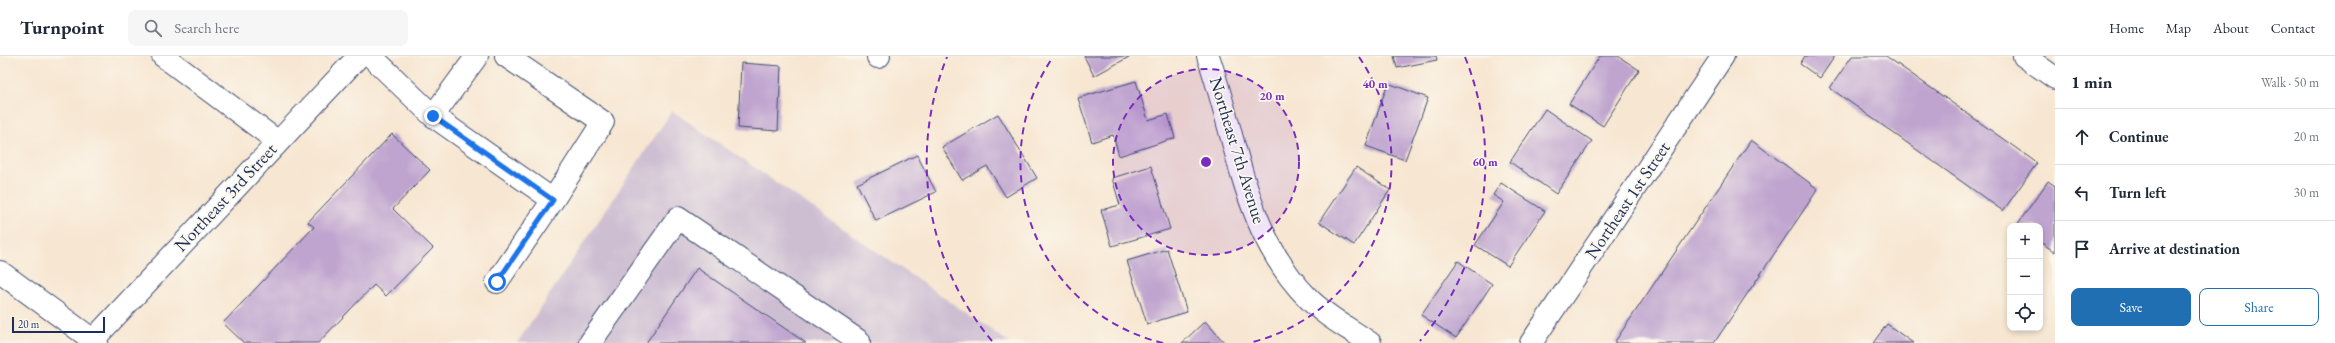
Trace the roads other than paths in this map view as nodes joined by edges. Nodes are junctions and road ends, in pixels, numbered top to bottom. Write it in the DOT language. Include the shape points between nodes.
graph roads {
  1 [pos="163,56"];
  2 [pos="359,56"];
  3 [pos="371,56"];
  4 [pos="477,56"];
  5 [pos="506,56"];
  6 [pos="1208,56"];
  7 [pos="1723,56"];
  8 [pos="2024,56"];
  9 [pos="2055,78"];
  10 [pos="433,116"];
  11 [pos="277,141"];
  12 [pos="553,200"];
  13 [pos="0,272"];
  14 [pos="497,282"];
  15 [pos="95,342"];
  16 [pos="590,343"];
  17 [pos="858,343"];
  18 [pos="1370,343"];
  19 [pos="1531,343"];
  1 -- 11 [label="street"];
  2 -- 11 [label="street, Northeast 3rd Street"];
  3 -- 10 [label="street"];
  4 -- 10 [label="street"];
  5 -- 12 [label="street" via="603,122"];
  6 -- 18 [label="street, Northeast 7th Avenue" via="1243,178 1280,266 1309,299"];
  7 -- 19 [label="street, Northeast 1st Street"];
  8 -- 9 [label="street"];
  10 -- 12 [label="street"];
  11 -- 15 [label="street, Northeast 3rd Street"];
  12 -- 14 [label="street"];
  13 -- 15 [label="street"];
  16 -- 17 [label="street" via="678,218 859,341"];
}
